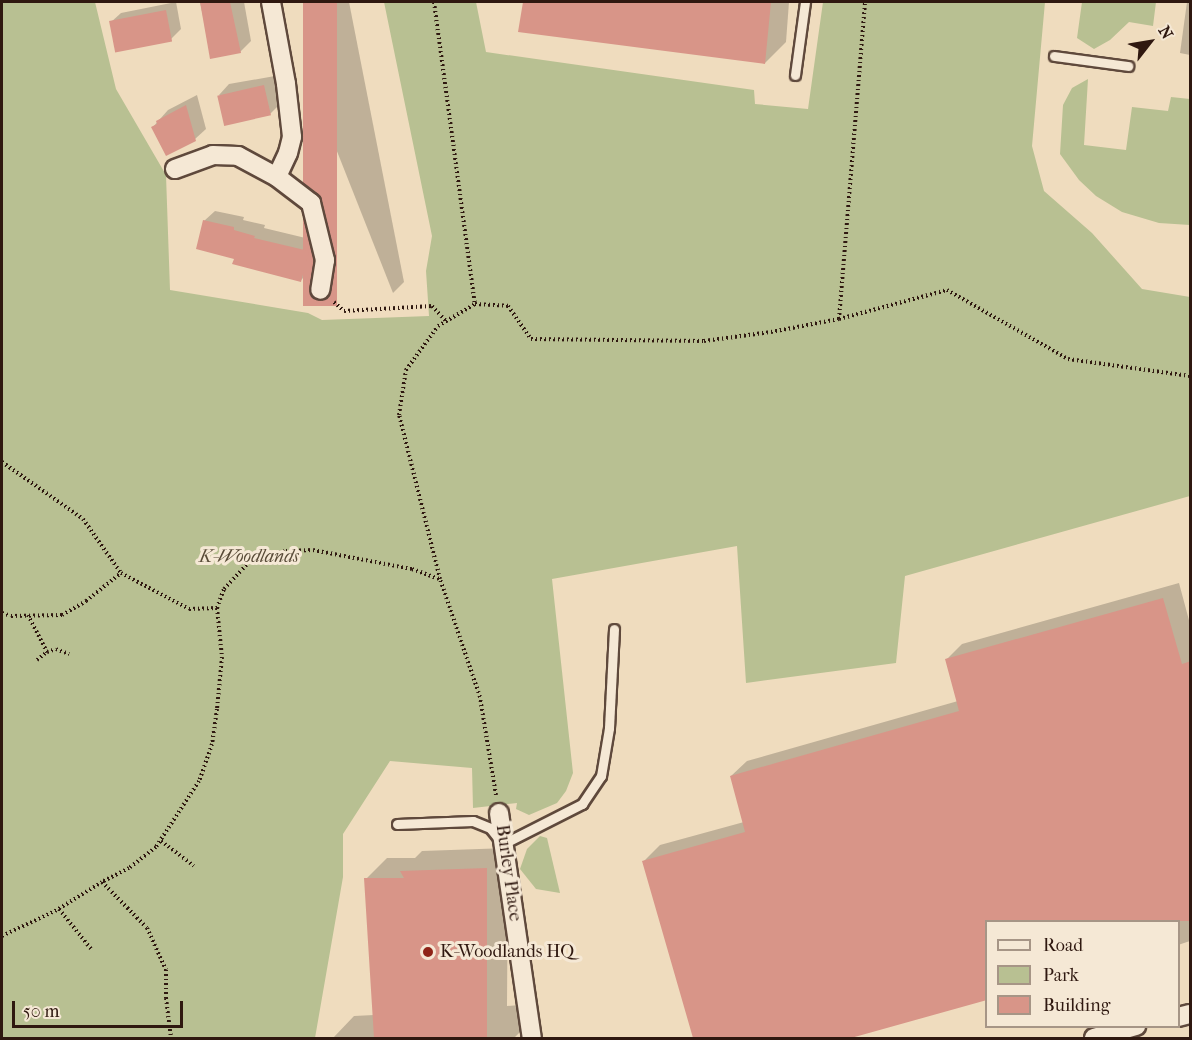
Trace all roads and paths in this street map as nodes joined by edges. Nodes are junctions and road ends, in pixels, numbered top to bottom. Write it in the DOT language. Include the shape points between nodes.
graph roads {
  1 [pos="270,2"];
  2 [pos="434,2"];
  3 [pos="805,2"];
  4 [pos="865,2"];
  5 [pos="1054,56"];
  6 [pos="1128,66"];
  7 [pos="795,75"];
  8 [pos="175,169"];
  9 [pos="277,177"];
  10 [pos="320,290"];
  11 [pos="475,304"];
  12 [pos="839,319"];
  13 [pos="446,321"];
  14 [pos="1191,376"];
  15 [pos="2,462"];
  16 [pos="121,573"];
  17 [pos="440,579"];
  18 [pos="217,608"];
  19 [pos="2,613"];
  20 [pos="28,615"];
  21 [pos="614,629"];
  22 [pos="46,651"];
  23 [pos="69,654"];
  24 [pos="37,660"];
  25 [pos="499,813"];
  26 [pos="397,824"];
  27 [pos="161,841"];
  28 [pos="503,844"];
  29 [pos="194,866"];
  30 [pos="102,882"];
  31 [pos="59,909"];
  32 [pos="2,936"];
  33 [pos="91,950"];
  34 [pos="1126,1032"];
  35 [pos="171,1038"];
  36 [pos="532,1038"];
  37 [pos="1094,1038"];
  1 -- 9 [label="street" via="292,136"];
  2 -- 11 [label="path"];
  3 -- 7 [label="lane"];
  4 -- 12 [label="path"];
  5 -- 6 [label="lane"];
  8 -- 9 [label="street" via="213,156 238,156"];
  9 -- 10 [label="street" via="311,203 325,260"];
  10 -- 13 [label="path" via="344,311 432,306"];
  11 -- 12 [label="path" via="508,306 531,339 704,341"];
  11 -- 13 [label="path"];
  12 -- 14 [label="path" via="947,290 1068,359"];
  13 -- 17 [label="path" via="438,326 406,370 399,415"];
  15 -- 16 [label="path" via="83,519"];
  16 -- 18 [label="path" via="189,609"];
  16 -- 20 [label="path" via="63,615"];
  17 -- 18 [label="path" via="412,569 313,550 286,550 249,562 224,589"];
  17 -- 25 [label="path" via="480,697"];
  18 -- 27 [label="path" via="222,657 212,744 200,781"];
  19 -- 20 [label="path"];
  20 -- 22 [label="path"];
  21 -- 28 [label="lane" via="609,728 601,776 582,804"];
  22 -- 23 [label="path" via="56,649"];
  22 -- 24 [label="path"];
  25 -- 28 [label="street, Burley Place"];
  26 -- 28 [label="lane" via="473,821 490,828"];
  27 -- 29 [label="path"];
  27 -- 30 [label="path" via="129,868"];
  28 -- 36 [label="street, Burley Place"];
  30 -- 31 [label="path"];
  30 -- 35 [label="path" via="147,928 166,970"];
  31 -- 32 [label="path"];
  31 -- 33 [label="path"];
  34 -- 37 [label="street"];
}
